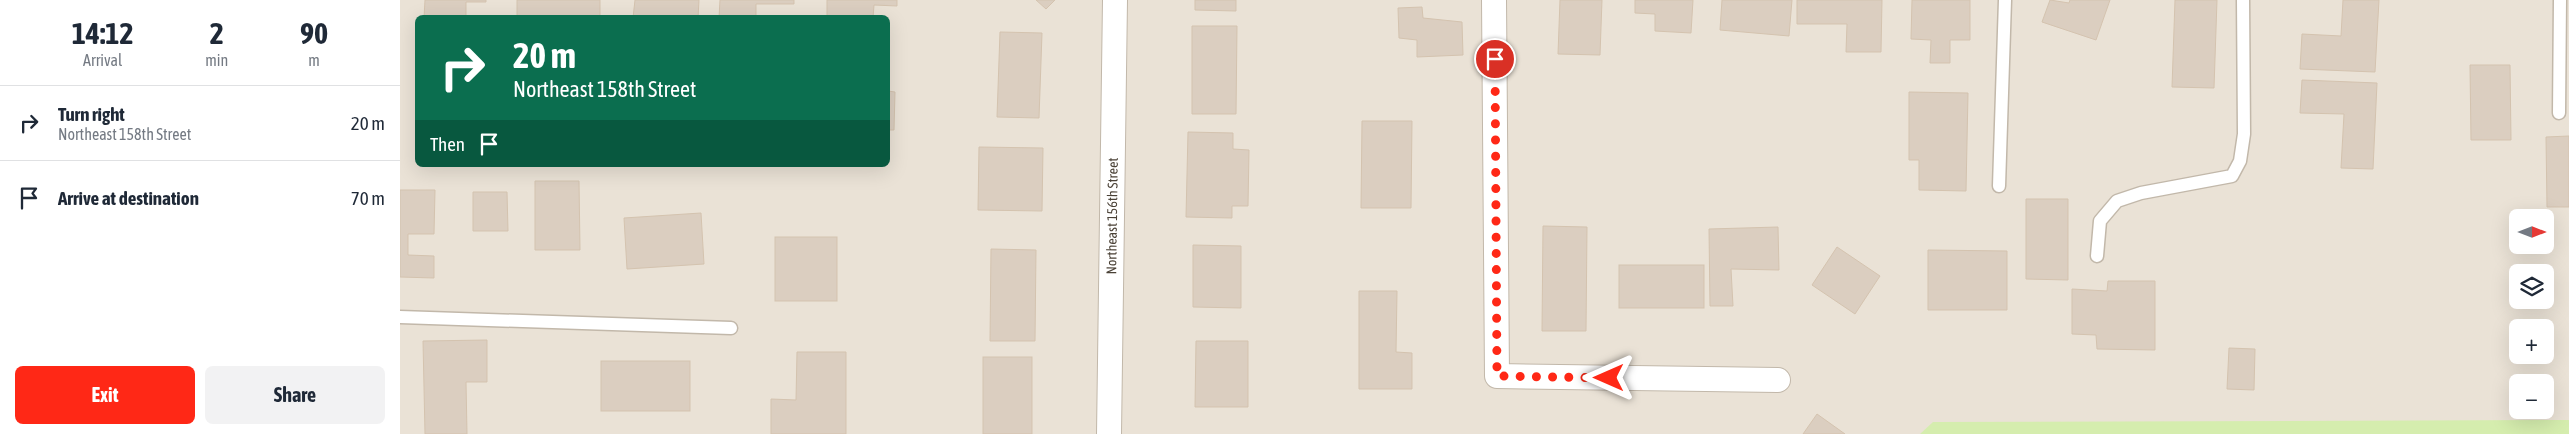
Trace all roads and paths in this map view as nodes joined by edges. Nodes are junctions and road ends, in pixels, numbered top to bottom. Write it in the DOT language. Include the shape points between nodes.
graph roads {
  1 [pos="1114,0"];
  2 [pos="1494,0"];
  3 [pos="2005,0"];
  4 [pos="2243,0"];
  5 [pos="2560,0"];
  6 [pos="2559,113"];
  7 [pos="1999,186"];
  8 [pos="2096,256"];
  9 [pos="400,317"];
  10 [pos="731,328"];
  11 [pos="1778,380"];
  12 [pos="1110,434"];
  1 -- 12 [label="street, Northeast 156th Street"];
  2 -- 11 [label="street" via="1497,376"];
  3 -- 7 [label="lane"];
  4 -- 8 [label="lane" via="2244,134 2240,161 2232,176 2141,193 2117,201 2100,221"];
  5 -- 6 [label="lane"];
  9 -- 10 [label="lane"];
}
